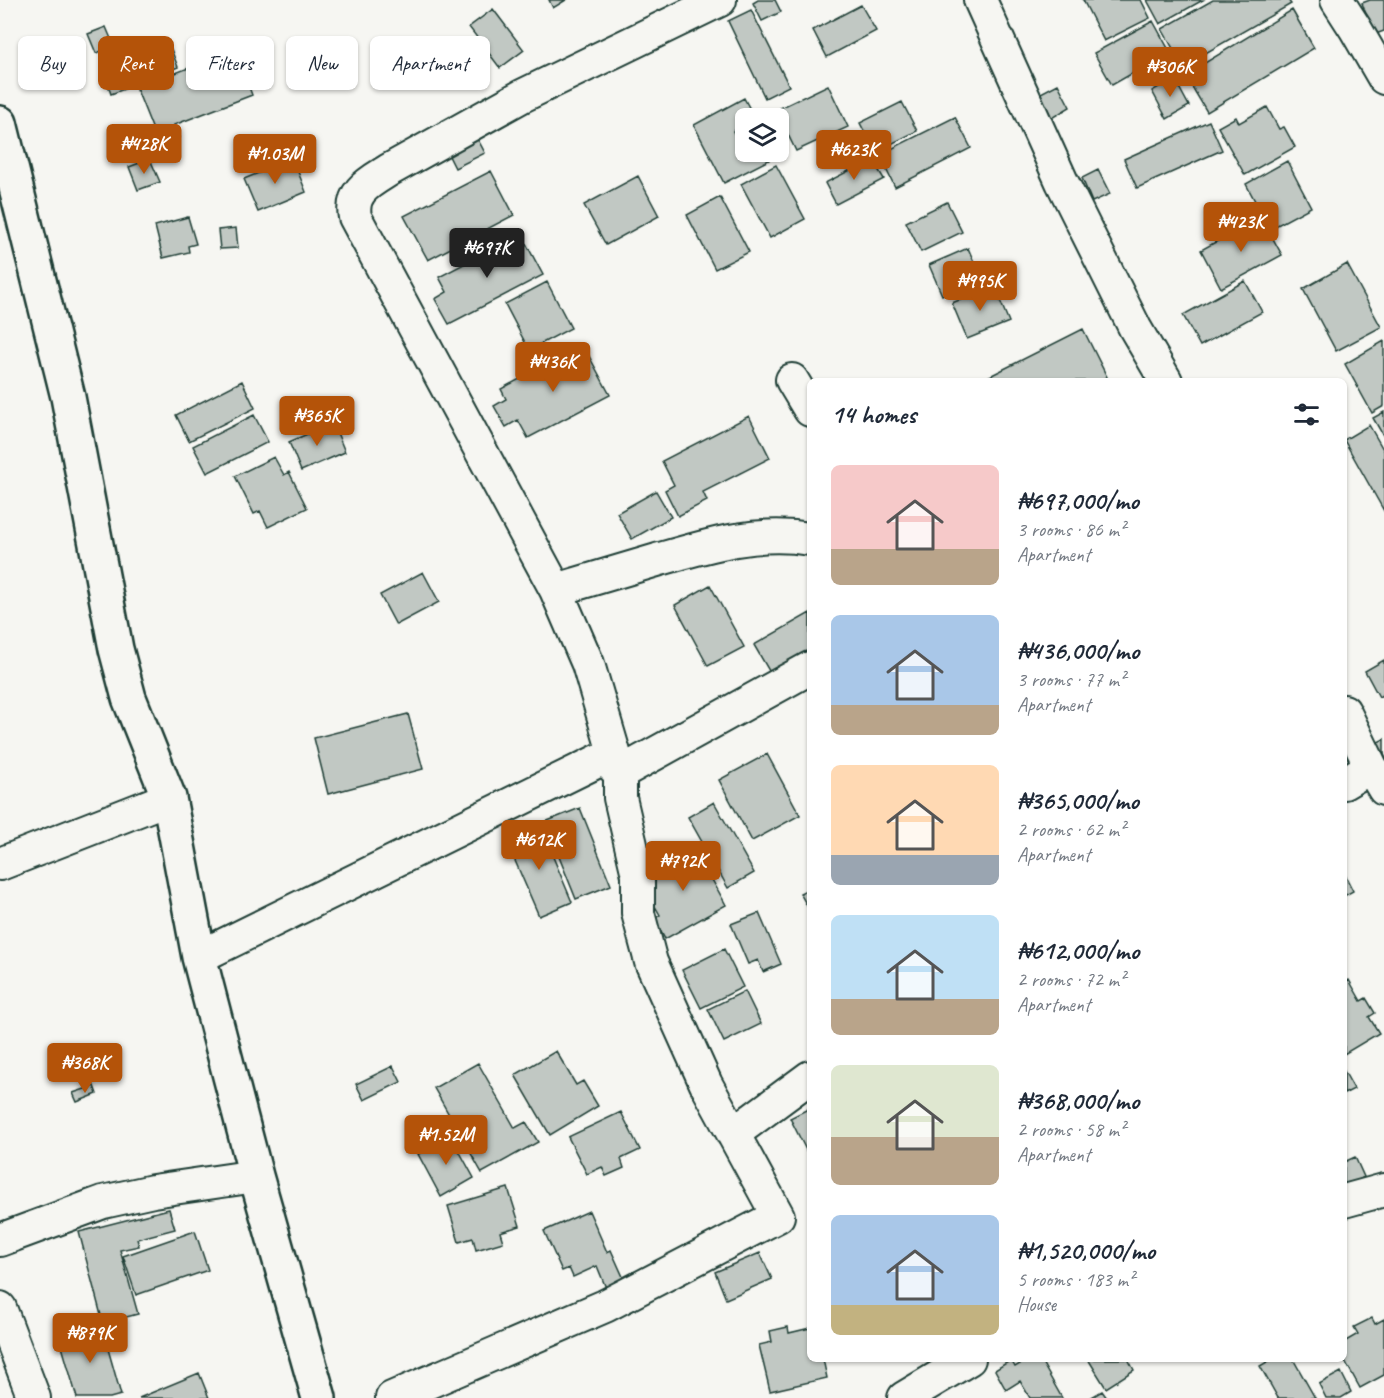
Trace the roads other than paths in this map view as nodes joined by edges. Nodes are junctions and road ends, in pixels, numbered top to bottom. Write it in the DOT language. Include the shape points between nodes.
graph roads {
  1 [pos="720,0"];
  2 [pos="980,0"];
  3 [pos="1337,0"];
  4 [pos="1384,78"];
  5 [pos="0,123"];
  6 [pos="1164,378"];
  7 [pos="792,380"];
  8 [pos="807,405"];
  9 [pos="807,538"];
  10 [pos="556,590"];
  11 [pos="807,670"];
  12 [pos="1347,717"];
  13 [pos="620,773"];
  14 [pos="1378,778"];
  15 [pos="1347,783"];
  16 [pos="169,798"];
  17 [pos="0,864"];
  18 [pos="199,957"];
  19 [pos="807,1079"];
  20 [pos="733,1134"];
  21 [pos="256,1176"];
  22 [pos="1384,1190"];
  23 [pos="1347,1200"];
  24 [pos="0,1240"];
  25 [pos="0,1308"];
  26 [pos="964,1362"];
  27 [pos="34,1398"];
  28 [pos="319,1398"];
  29 [pos="392,1398"];
  30 [pos="904,1398"];
  1 -- 10 [label="street" via="522,96 389,170 368,183 353,205 355,217"];
  2 -- 6 [label="street" via="1062,182"];
  3 -- 4 [label="street"];
  5 -- 16 [label="main road" via="68,397 116,649 129,698"];
  7 -- 8 [label="street"];
  9 -- 10 [label="street" via="754,536 710,544"];
  10 -- 13 [label="street" via="588,664"];
  11 -- 13 [label="street"];
  12 -- 14 [label="street"];
  13 -- 18 [label="street" via="604,758"];
  13 -- 20 [label="street" via="620,798 638,875 638,913 651,962"];
  14 -- 15 [label="street"];
  16 -- 17 [label="street"];
  16 -- 18 [label="main road"];
  18 -- 21 [label="main road"];
  19 -- 20 [label="street"];
  20 -- 29 [label="street" via="778,1216 605,1306"];
  21 -- 24 [label="street" via="103,1202"];
  21 -- 28 [label="main road"];
  22 -- 23 [label="street"];
  25 -- 27 [label="street"];
  26 -- 30 [label="street"];
}
